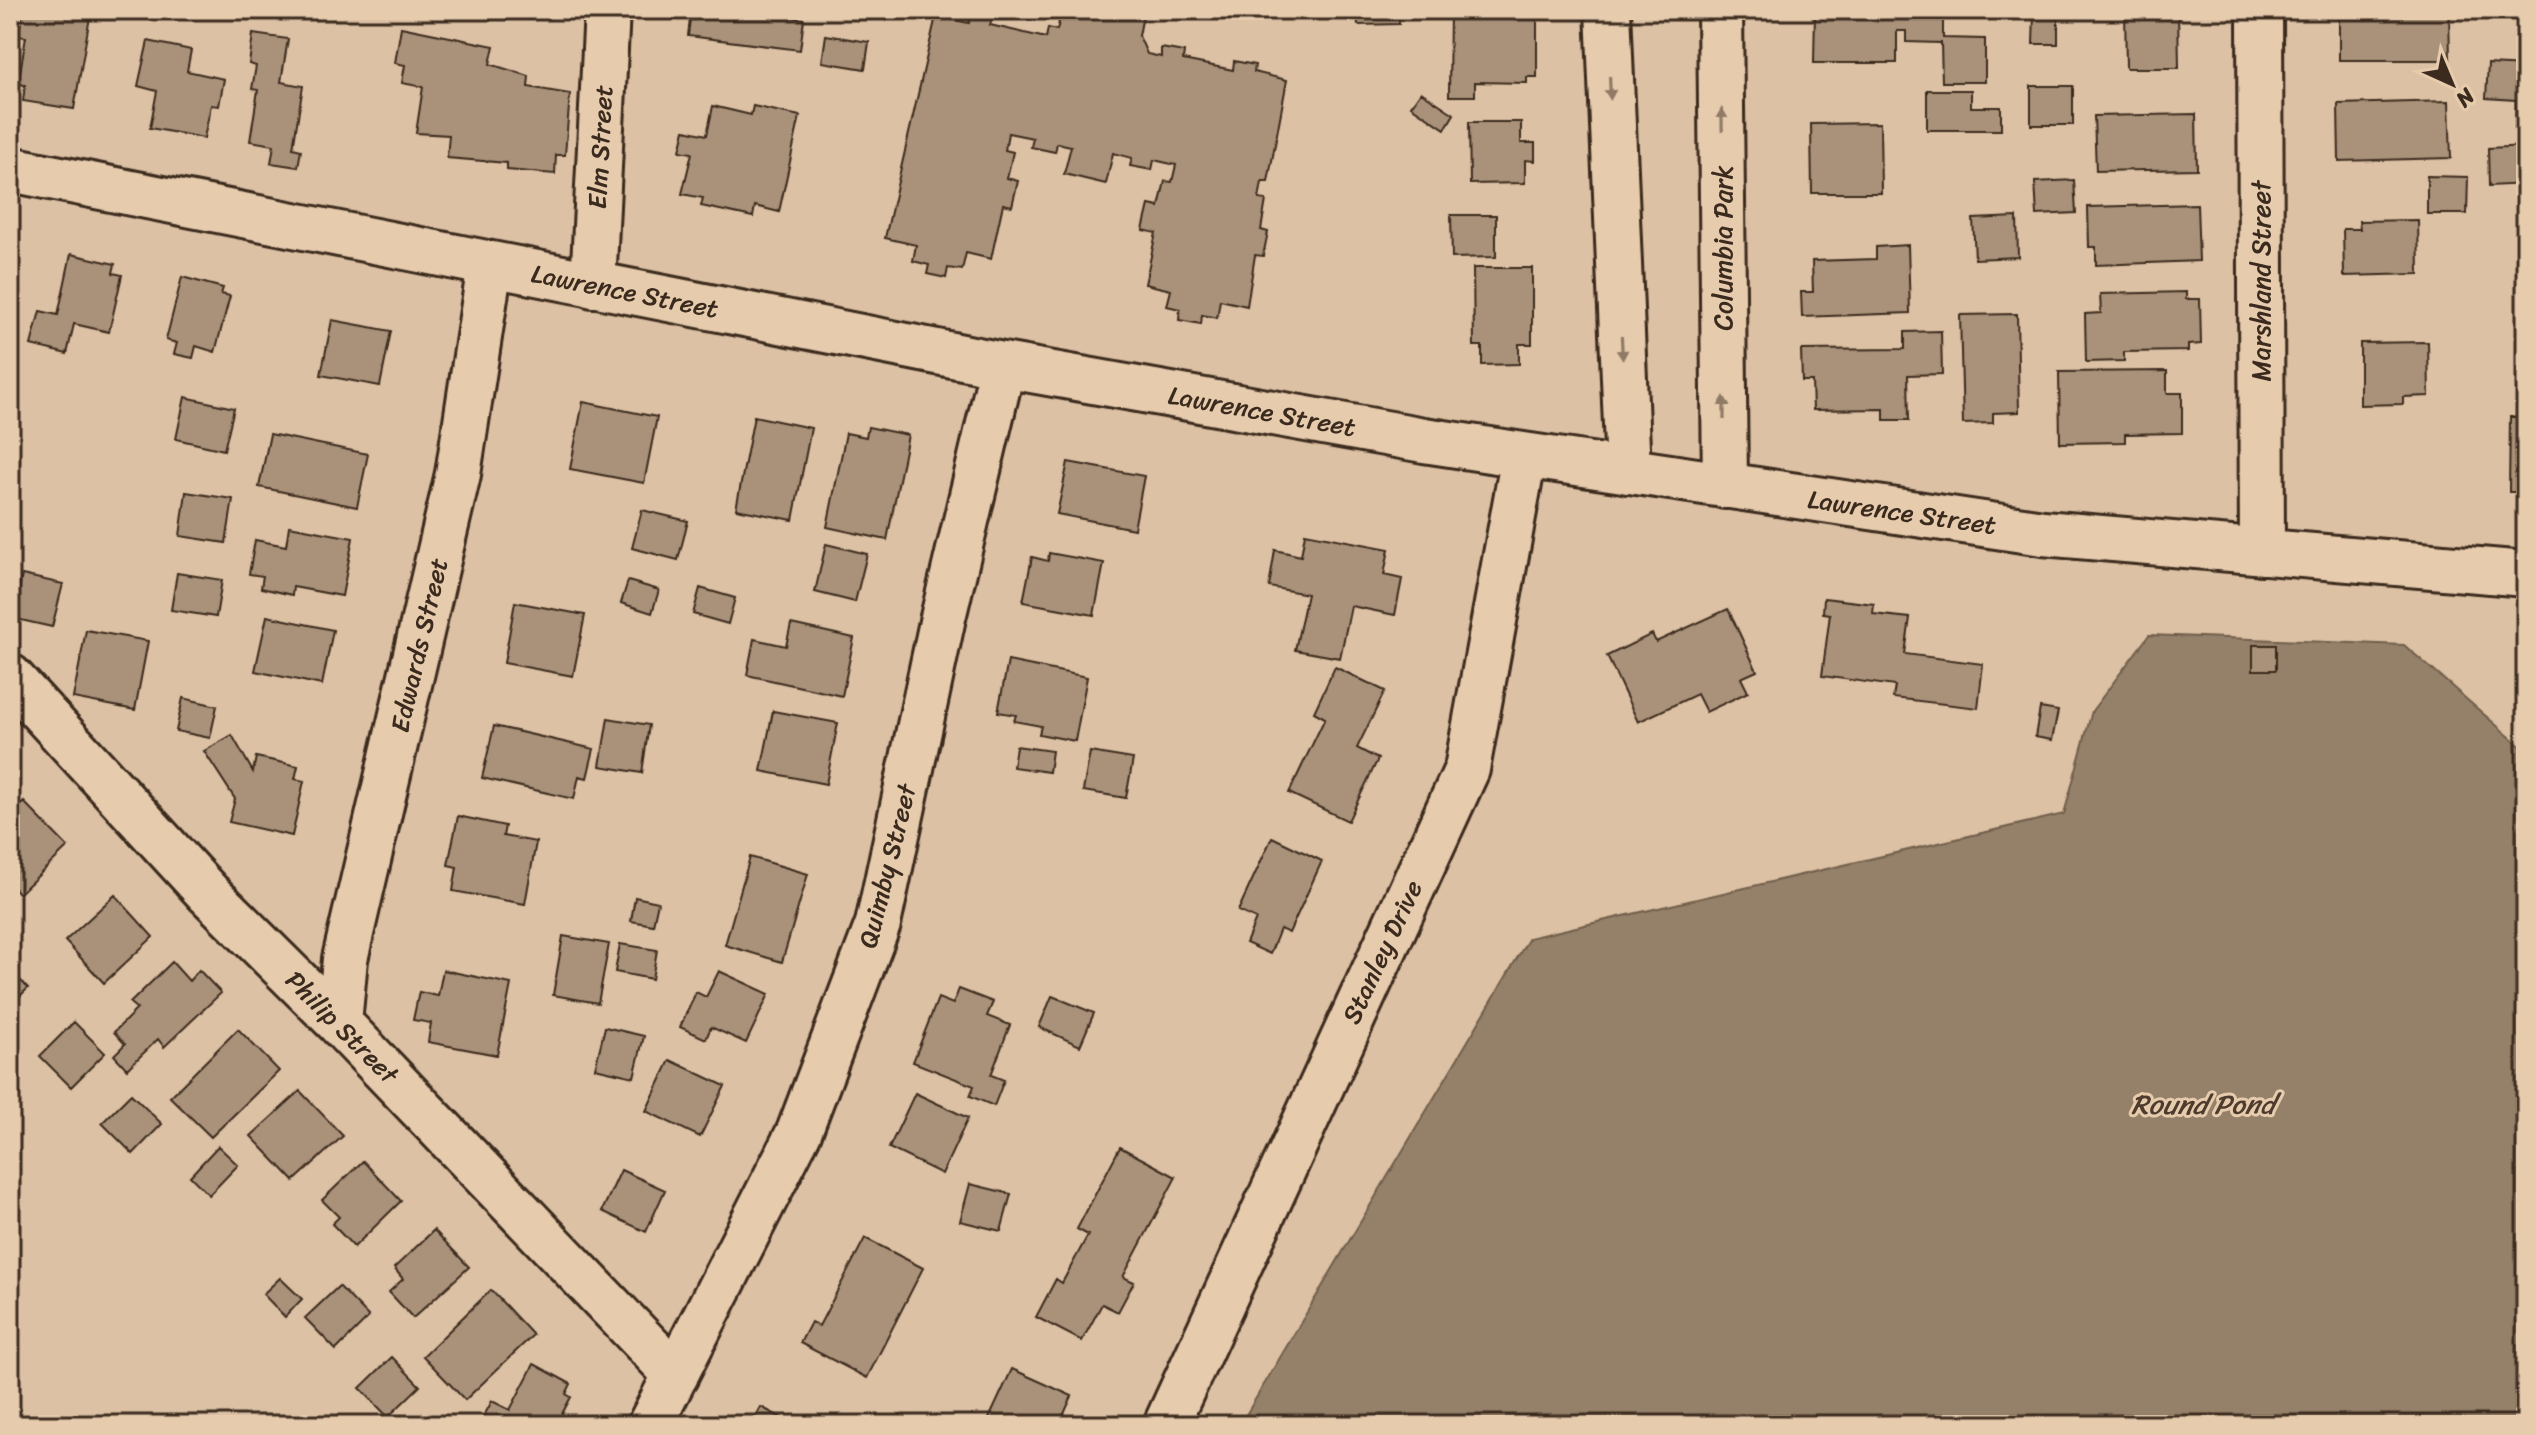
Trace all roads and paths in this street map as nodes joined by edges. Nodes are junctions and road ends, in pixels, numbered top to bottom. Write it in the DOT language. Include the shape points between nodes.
graph roads {
  1 [pos="607,10"];
  2 [pos="1608,10"];
  3 [pos="1720,10"];
  4 [pos="2260,10"];
  5 [pos="10,169"];
  6 [pos="490,265"];
  7 [pos="593,285"];
  8 [pos="1003,365"];
  9 [pos="1524,456"];
  10 [pos="1628,471"];
  11 [pos="1725,486"];
  12 [pos="2262,552"];
  13 [pos="2526,574"];
  14 [pos="10,677"];
  15 [pos="339,1023"];
  16 [pos="676,1375"];
  17 [pos="650,1425"];
  18 [pos="1166,1425"];
  1 -- 7 [label="street, Elm Street"];
  2 -- 10 [label="street, one-way"];
  11 -- 3 [label="street, Columbia Park, one-way"];
  4 -- 12 [label="street, Marshland Street"];
  5 -- 6 [label="street, Lawrence Street"];
  6 -- 7 [label="street, Lawrence Street"];
  6 -- 15 [label="street, Edwards Street" via="458,474 345,959"];
  7 -- 8 [label="street, Lawrence Street"];
  8 -- 9 [label="street, Lawrence Street"];
  8 -- 16 [label="street, Quimby Street" via="878,924 799,1132"];
  9 -- 10 [label="street, Lawrence Street"];
  9 -- 18 [label="street, Stanley Drive" via="1467,769"];
  10 -- 11 [label="street, Lawrence Street"];
  11 -- 12 [label="street, Lawrence Street" via="2043,533"];
  12 -- 13 [label="street, Lawrence Street"];
  14 -- 15 [label="street, Philip Street" via="208,893"];
  15 -- 16 [label="street, Philip Street"];
  16 -- 17 [label="street, Quimby Street"];
}
